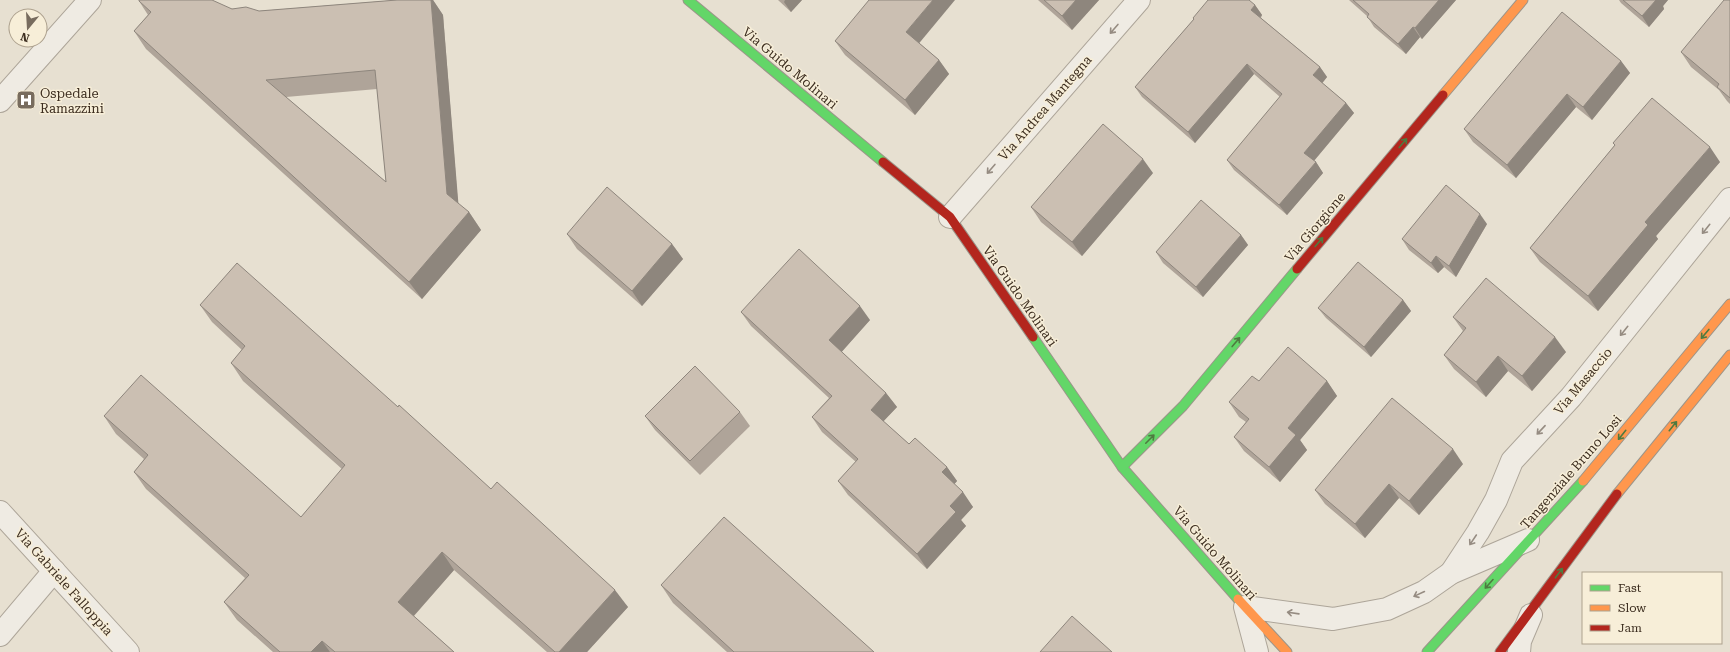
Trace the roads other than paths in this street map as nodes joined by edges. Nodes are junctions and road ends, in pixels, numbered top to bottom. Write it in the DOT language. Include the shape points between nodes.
graph roads {
  1 [pos="90,0"];
  2 [pos="688,0"];
  3 [pos="1139,0"];
  4 [pos="1523,0"];
  5 [pos="0,101"];
  6 [pos="1730,199"];
  7 [pos="950,217"];
  8 [pos="1730,304"];
  9 [pos="1730,355"];
  10 [pos="1122,466"];
  11 [pos="0,512"];
  12 [pos="1528,540"];
  13 [pos="54,571"];
  14 [pos="1451,573"];
  15 [pos="1535,604"];
  16 [pos="1245,607"];
  17 [pos="0,635"];
  18 [pos="128,652"];
  19 [pos="1257,652"];
  20 [pos="1286,652"];
  21 [pos="1427,652"];
  22 [pos="1500,652"];
  23 [pos="1519,652"];
  1 -- 5 [label="street"];
  2 -- 7 [label="street, Via Guido Molinari"];
  3 -- 7 [label="street, Via Andrea Mantegna, one-way"];
  10 -- 4 [label="street, Via Giorgione, one-way" via="1183,406"];
  6 -- 14 [label="street, Via Masaccio, one-way" via="1571,397 1512,461 1489,513"];
  7 -- 10 [label="street, Via Guido Molinari"];
  8 -- 12 [label="street, Tangenziale Bruno Losi, one-way" via="1593,471"];
  15 -- 9 [label="street, one-way" via="1617,494"];
  10 -- 16 [label="street, Via Guido Molinari"];
  11 -- 13 [label="street, Via Gabriele Falloppia"];
  12 -- 14 [label="street"];
  12 -- 21 [label="street, Tangenziale Bruno Losi, one-way"];
  13 -- 17 [label="street"];
  13 -- 18 [label="street, Via Gabriele Falloppia"];
  14 -- 16 [label="street, one-way" via="1424,592 1387,609 1333,619"];
  15 -- 22 [label="street"];
  15 -- 23 [label="street" via="1520,641"];
  16 -- 19 [label="street"];
  16 -- 20 [label="street, Via Guido Molinari"];
}
